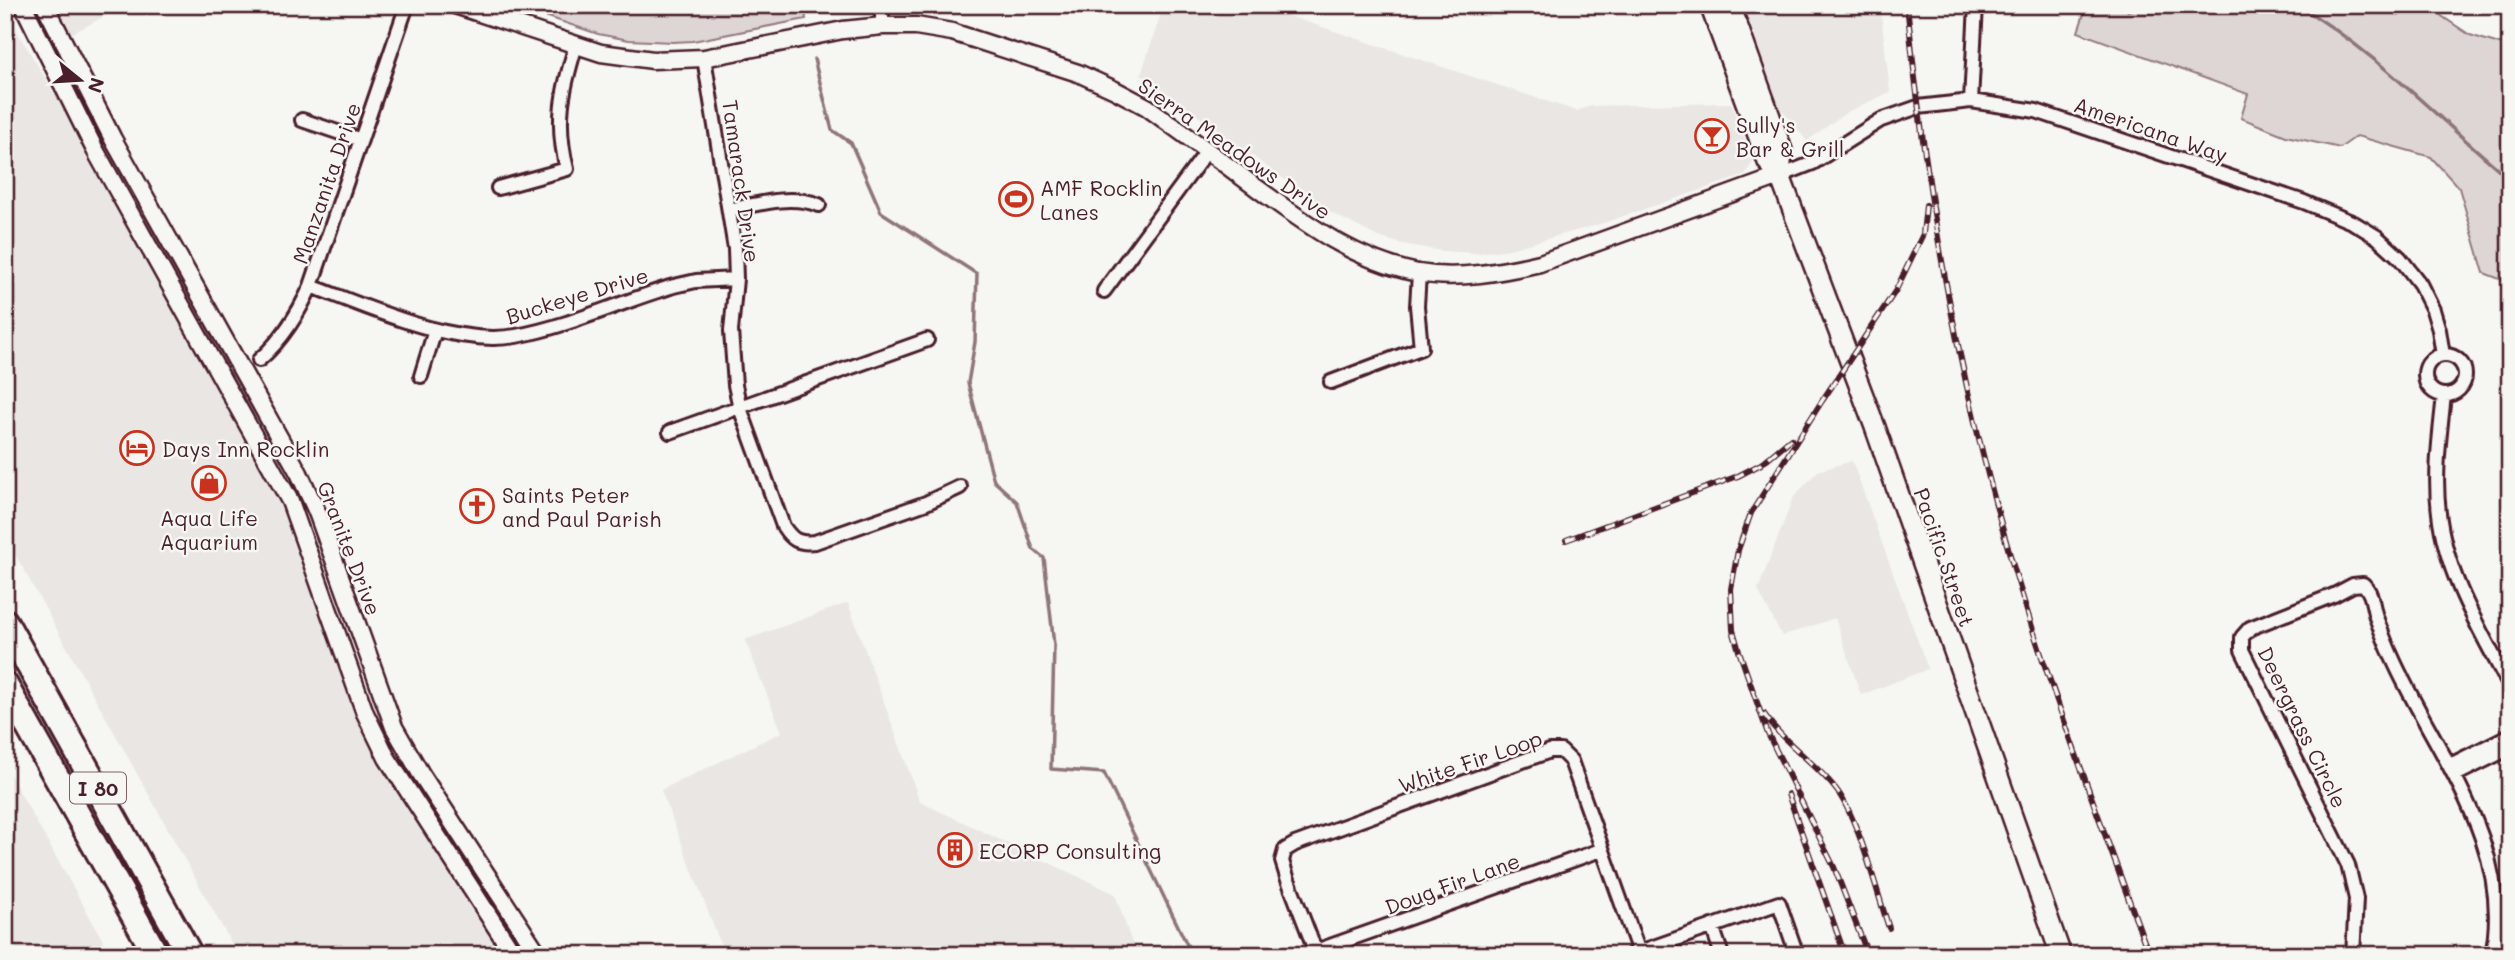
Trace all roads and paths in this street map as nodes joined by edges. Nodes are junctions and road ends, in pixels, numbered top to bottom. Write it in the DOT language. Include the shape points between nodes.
graph roads {
  1 [pos="23,5"];
  2 [pos="45,5"];
  3 [pos="407,5"];
  4 [pos="455,5"];
  5 [pos="882,5"];
  6 [pos="1710,5"];
  7 [pos="1730,5"];
  8 [pos="1976,5"];
  9 [pos="882,26"];
  10 [pos="576,46"];
  11 [pos="704,58"];
  12 [pos="1971,101"];
  13 [pos="302,120"];
  14 [pos="361,140"];
  15 [pos="1207,150"];
  16 [pos="1780,176"];
  17 [pos="498,188"];
  18 [pos="819,205"];
  19 [pos="729,210"];
  20 [pos="1419,273"];
  21 [pos="736,279"];
  22 [pos="311,286"];
  23 [pos="1104,291"];
  24 [pos="435,330"];
  25 [pos="927,340"];
  26 [pos="2443,355"];
  27 [pos="259,360"];
  28 [pos="421,376"];
  29 [pos="1331,382"];
  30 [pos="2444,395"];
  31 [pos="740,408"];
  32 [pos="670,432"];
  33 [pos="960,487"];
  34 [pos="5,622"];
  35 [pos="5,685"];
  36 [pos="2510,687"];
  37 [pos="2510,735"];
  38 [pos="2510,748"];
  39 [pos="2452,770"];
  40 [pos="1601,850"];
  41 [pos="1712,926"];
  42 [pos="1317,953"];
  43 [pos="1637,954"];
  44 [pos="156,955"];
  45 [pos="190,955"];
  46 [pos="514,955"];
  47 [pos="539,955"];
  48 [pos="1722,955"];
  49 [pos="1797,955"];
  50 [pos="2061,955"];
  51 [pos="2353,955"];
  52 [pos="2492,955"];
  1 -- 46 [label="street, Granite Drive" via="82,126 290,501 365,713 387,758"];
  2 -- 47 [label="street, Granite Drive" via="90,96 299,473 399,737"];
  3 -- 14 [label="street, Manzanita Drive"];
  4 -- 10 [label="street, Sierra Meadows Drive"];
  5 -- 9 [label="street"];
  6 -- 16 [label="main road, Pacific Street" via="1768,162"];
  7 -- 16 [label="main road, Pacific Street" via="1782,150"];
  8 -- 12 [label="street"];
  9 -- 11 [label="street, Sierra Meadows Drive"];
  9 -- 15 [label="street, Sierra Meadows Drive" via="952,32 1078,74 1147,107"];
  10 -- 11 [label="street, Sierra Meadows Drive" via="636,59"];
  10 -- 17 [label="street" via="560,107 561,148 567,169"];
  11 -- 19 [label="street, Tamarack Drive"];
  12 -- 16 [label="street, Americana Way" via="1901,111 1812,163"];
  12 -- 26 [label="street, Americana Way" via="2036,111 2354,223 2393,251 2420,284 2433,310"];
  13 -- 14 [label="street"];
  14 -- 22 [label="street, Manzanita Drive"];
  15 -- 20 [label="street, Sierra Meadows Drive" via="1322,235 1374,260"];
  15 -- 23 [label="street"];
  16 -- 20 [label="street, Sierra Meadows Drive" via="1540,263 1466,275"];
  16 -- 50 [label="main road, Pacific Street" via="1875,427"];
  18 -- 19 [label="street" via="785,200"];
  19 -- 21 [label="street, Tamarack Drive"];
  20 -- 29 [label="street" via="1421,348"];
  21 -- 24 [label="street, Buckeye Drive" via="674,286 515,336 475,337"];
  21 -- 31 [label="street, Tamarack Drive" via="731,357"];
  22 -- 24 [label="street, Buckeye Drive"];
  22 -- 27 [label="street, Manzanita Drive" via="289,328"];
  24 -- 28 [label="street"];
  25 -- 31 [label="street"];
  26 -- 30 [label="street" via="2430,362 2425,373 2431,389"];
  26 -- 30 [label="street" via="2460,362 2465,377 2457,391"];
  30 -- 36 [label="street" via="2437,472 2442,533 2464,598"];
  31 -- 32 [label="street"];
  31 -- 33 [label="street, Tamarack Drive" via="783,526 796,541 822,540"];
  34 -- 45 [label="highway, I 80"];
  35 -- 44 [label="highway, I 80"];
  37 -- 39 [label="street"];
  38 -- 39 [label="street"];
  39 -- 51 [label="street, Deergrass Circle" via="2393,659 2363,584 2353,584 2250,628 2242,637 2242,650 2348,865 2356,899"];
  39 -- 52 [label="street, Deergrass Circle" via="2491,861 2496,910"];
  40 -- 42 [label="street, Doug Fir Lane"];
  40 -- 42 [label="street, White Fir Loop" via="1571,761 1562,751 1550,751 1285,850 1282,861"];
  40 -- 43 [label="street, White Fir Loop"];
  41 -- 43 [label="street"];
  41 -- 48 [label="street"];
  41 -- 49 [label="street" via="1779,903"];
}
